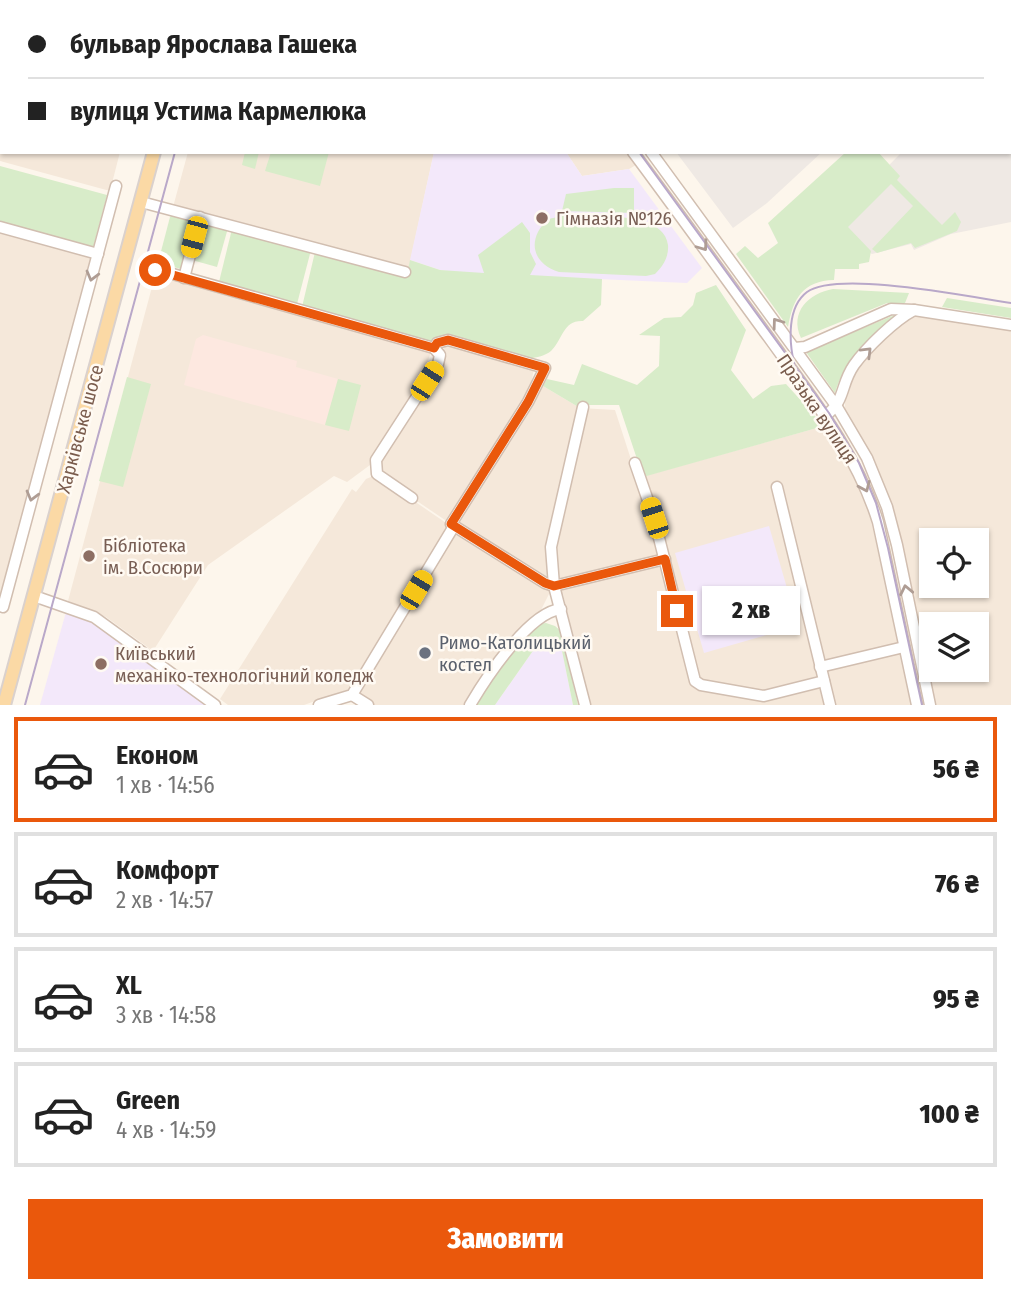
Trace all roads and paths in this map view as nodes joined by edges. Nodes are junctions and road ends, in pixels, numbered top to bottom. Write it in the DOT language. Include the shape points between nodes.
graph roads {
  1 [pos="153,154"];
  2 [pos="634,154"];
  3 [pos="652,154"];
  4 [pos="116,186"];
  5 [pos="141,202"];
  6 [pos="200,218"];
  7 [pos="0,227"];
  8 [pos="98,254"];
  9 [pos="730,258"];
  10 [pos="718,268"];
  11 [pos="155,270"];
  12 [pos="405,272"];
  13 [pos="184,278"];
  14 [pos="914,310"];
  15 [pos="1011,325"];
  16 [pos="434,348"];
  17 [pos="795,348"];
  18 [pos="583,407"];
  19 [pos="837,407"];
  20 [pos="825,416"];
  21 [pos="635,463"];
  22 [pos="778,487"];
  23 [pos="412,498"];
  24 [pos="452,525"];
  25 [pos="665,559"];
  26 [pos="554,586"];
  27 [pos="34,596"];
  28 [pos="3,607"];
  29 [pos="561,608"];
  30 [pos="904,647"];
  31 [pos="820,667"];
  32 [pos="824,681"];
  33 [pos="352,695"];
  34 [pos="4,705"];
  35 [pos="215,705"];
  36 [pos="318,705"];
  37 [pos="368,705"];
  38 [pos="470,705"];
  39 [pos="585,705"];
  40 [pos="830,705"];
  41 [pos="917,705"];
  42 [pos="930,705"];
  1 -- 5 [label="main road, Харківське шосе"];
  2 -- 10 [label="street, Празька вулиця, one-way"];
  3 -- 9 [label="street, Празька вулиця"];
  4 -- 8 [label="street, Харківське шосе"];
  5 -- 6 [label="street"];
  5 -- 27 [label="main road, Харківське шосе"];
  6 -- 12 [label="street"];
  6 -- 13 [label="street"];
  7 -- 8 [label="street"];
  8 -- 28 [label="street, Харківське шосе, one-way"];
  9 -- 10 [label="street"];
  17 -- 9 [label="street, Празька вулиця, one-way"];
  10 -- 20 [label="street, Празька вулиця"];
  11 -- 13 [label="street"];
  13 -- 16 [label="street"];
  14 -- 15 [label="street"];
  14 -- 17 [label="street" via="883,312"];
  19 -- 14 [label="street, one-way" via="853,366 899,319"];
  16 -- 23 [label="street" via="440,355 438,364 375,467 377,474"];
  16 -- 24 [label="street" via="448,340 545,368"];
  17 -- 19 [label="street, Празька вулиця"];
  18 -- 26 [label="street" via="551,547"];
  19 -- 20 [label="street"];
  42 -- 19 [label="street, Празька вулиця, one-way" via="887,507 867,458"];
  20 -- 30 [label="street, Празька вулиця, one-way" via="872,503"];
  21 -- 25 [label="street"];
  22 -- 31 [label="street"];
  24 -- 26 [label="street"];
  24 -- 33 [label="street"];
  25 -- 26 [label="street"];
  25 -- 32 [label="street" via="695,681 764,696"];
  26 -- 29 [label="street"];
  27 -- 34 [label="main road, Харківське шосе"];
  27 -- 35 [label="street" via="94,617"];
  29 -- 38 [label="street" via="539,617 492,668"];
  29 -- 39 [label="street"];
  30 -- 31 [label="street"];
  30 -- 41 [label="street, Празька вулиця"];
  31 -- 32 [label="street"];
  32 -- 40 [label="street"];
  33 -- 36 [label="street"];
  33 -- 37 [label="street"];
}
